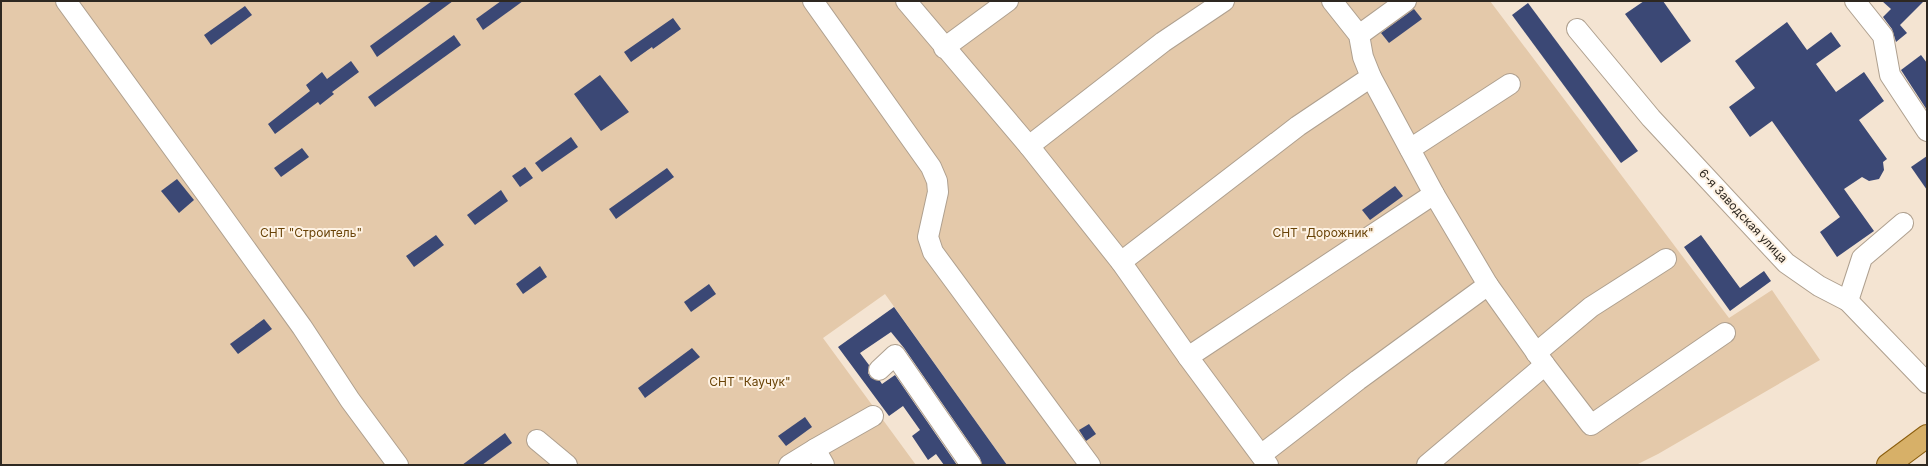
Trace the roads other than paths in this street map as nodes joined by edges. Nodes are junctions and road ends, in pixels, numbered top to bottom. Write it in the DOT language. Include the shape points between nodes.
graph roads {
  1 [pos="66,1"];
  2 [pos="813,1"];
  3 [pos="906,1"];
  4 [pos="1008,1"];
  5 [pos="1224,1"];
  6 [pos="1332,1"];
  7 [pos="1406,1"];
  8 [pos="1855,1"];
  9 [pos="1577,29"];
  10 [pos="1359,35"];
  11 [pos="944,48"];
  12 [pos="1371,77"];
  13 [pos="1510,84"];
  14 [pos="1927,131"];
  15 [pos="1029,146"];
  16 [pos="1410,149"];
  17 [pos="1434,194"];
  18 [pos="1902,223"];
  19 [pos="1666,259"];
  20 [pos="1121,262"];
  21 [pos="1488,285"];
  22 [pos="1848,301"];
  23 [pos="1725,333"];
  24 [pos="1188,357"];
  25 [pos="1540,359"];
  26 [pos="879,370"];
  27 [pos="1927,383"];
  28 [pos="873,416"];
  29 [pos="1927,436"];
  30 [pos="537,440"];
  31 [pos="819,457"];
  32 [pos="1265,460"];
  33 [pos="398,465"];
  34 [pos="566,465"];
  35 [pos="789,465"];
  36 [pos="971,465"];
  37 [pos="1090,465"];
  38 [pos="1427,465"];
  39 [pos="1888,465"];
  1 -- 33 [label="street" via="238,237"];
  2 -- 37 [label="street" via="931,167 937,181 938,192 928,237 933,252"];
  3 -- 11 [label="street"];
  4 -- 11 [label="street"];
  5 -- 15 [label="street" via="1163,42"];
  6 -- 10 [label="street"];
  7 -- 10 [label="street"];
  8 -- 14 [label="street" via="1883,36 1890,75"];
  9 -- 22 [label="street, 6-я Заводская улица" via="1651,118 1786,263 1819,286"];
  10 -- 12 [label="street" via="1362,56"];
  11 -- 15 [label="street"];
  12 -- 16 [label="street"];
  12 -- 20 [label="street" via="1298,126"];
  13 -- 16 [label="street"];
  15 -- 20 [label="street"];
  16 -- 17 [label="street"];
  17 -- 21 [label="street"];
  17 -- 24 [label="street"];
  18 -- 22 [label="street" via="1862,258"];
  19 -- 25 [label="street" via="1591,307"];
  20 -- 24 [label="street"];
  21 -- 25 [label="street"];
  21 -- 32 [label="street" via="1358,380"];
  22 -- 27 [label="street, 6-я Заводская улица"];
  23 -- 25 [label="street" via="1592,425"];
  24 -- 32 [label="street"];
  25 -- 38 [label="street"];
  26 -- 36 [label="street" via="894,355"];
  28 -- 31 [label="street"];
  29 -- 39 [label="main road"];
  30 -- 34 [label="street"];
  31 -- 35 [label="street"];
}
